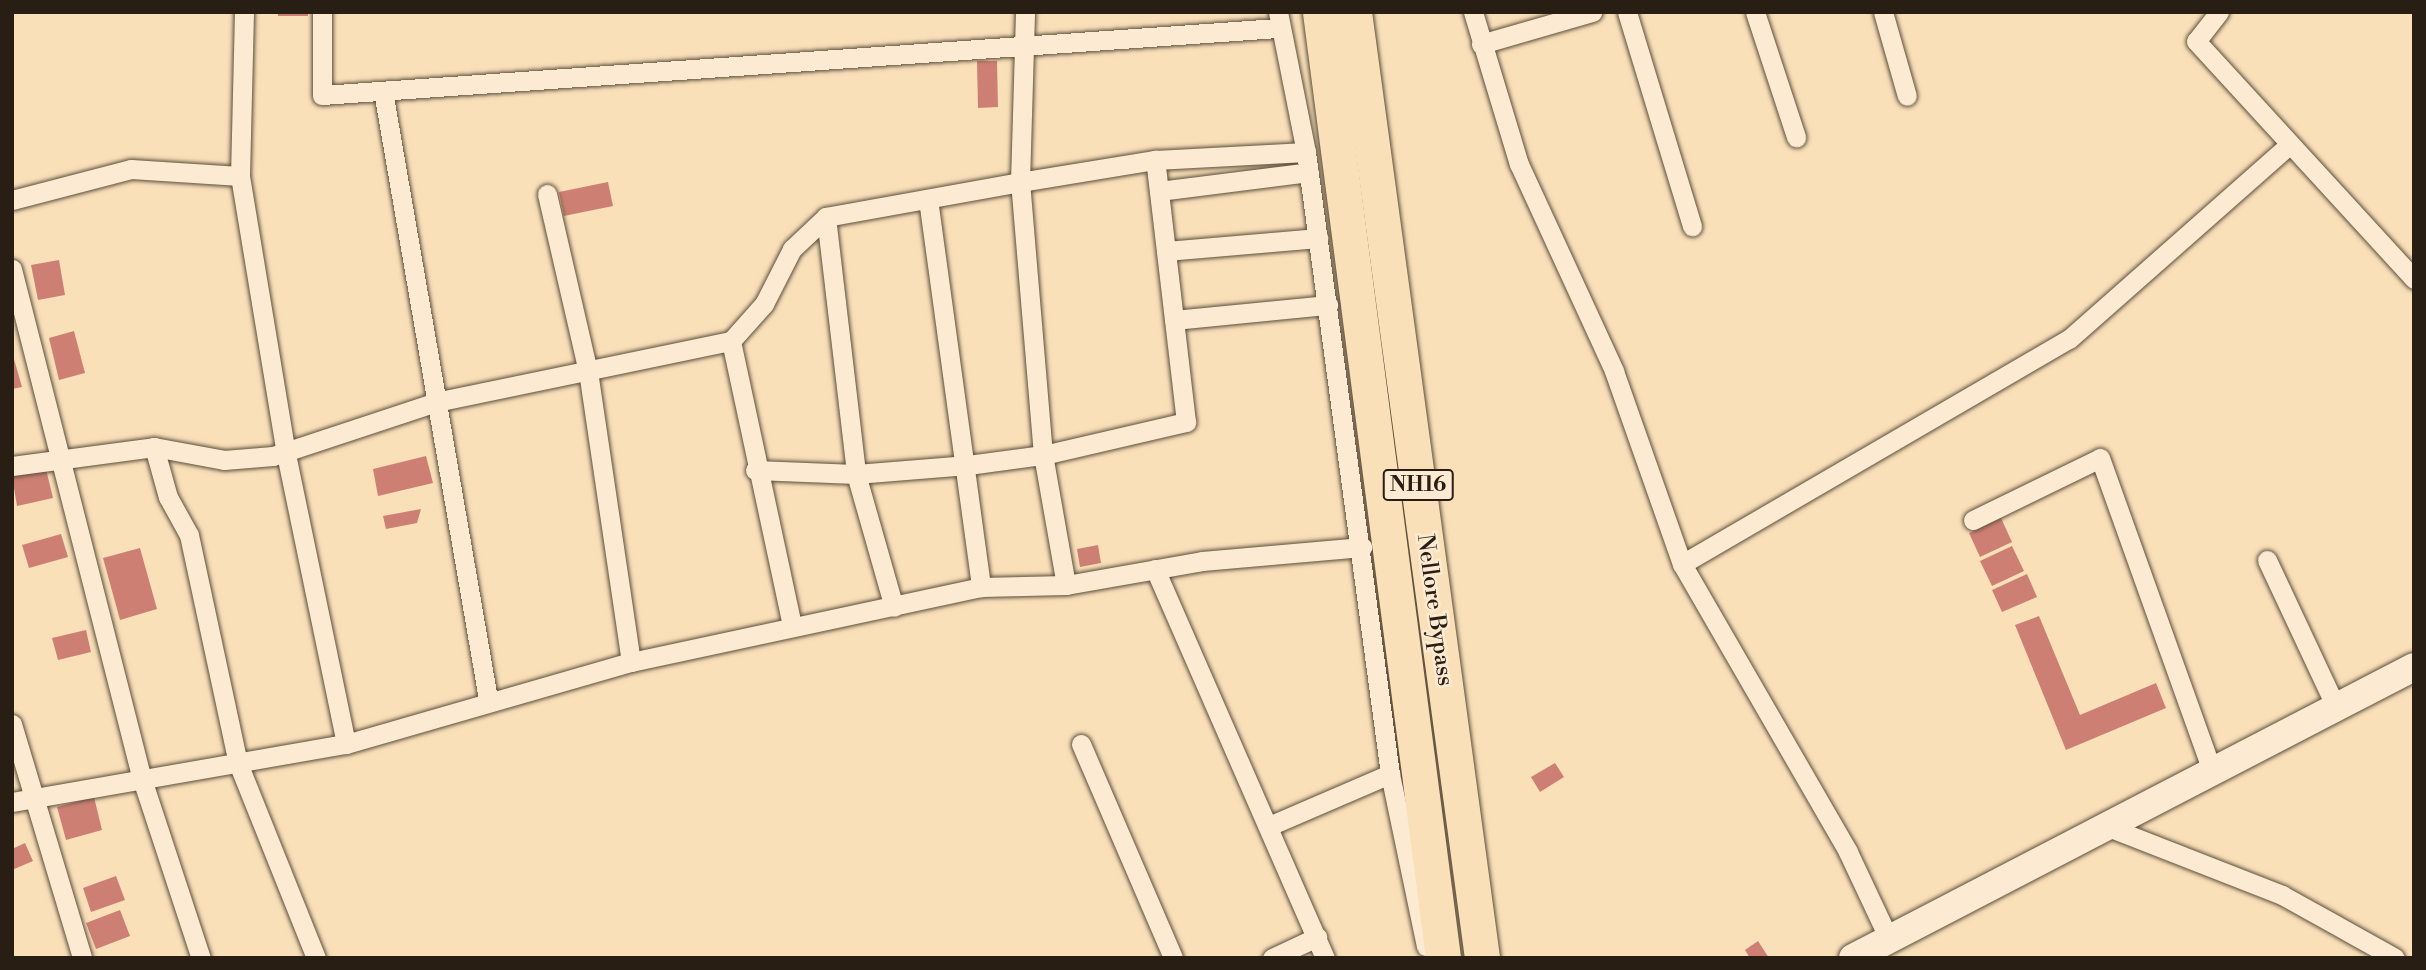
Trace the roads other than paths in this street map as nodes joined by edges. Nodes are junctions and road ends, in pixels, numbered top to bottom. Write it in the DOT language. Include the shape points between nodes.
graph roads {
  1 [pos="244,12"];
  2 [pos="322,12"];
  3 [pos="1025,12"];
  4 [pos="1320,12"];
  5 [pos="1354,12"];
  6 [pos="1473,12"];
  7 [pos="1592,12"];
  8 [pos="1626,12"];
  9 [pos="1755,12"];
  10 [pos="1883,12"];
  11 [pos="2219,12"];
  12 [pos="1278,20"];
  13 [pos="1026,44"];
  14 [pos="1481,44"];
  15 [pos="383,91"];
  16 [pos="1907,96"];
  17 [pos="1796,137"];
  18 [pos="2289,145"];
  19 [pos="1306,152"];
  20 [pos="1156,160"];
  21 [pos="1309,172"];
  22 [pos="240,176"];
  23 [pos="1020,182"];
  24 [pos="1159,191"];
  25 [pos="547,194"];
  26 [pos="928,199"];
  27 [pos="12,200"];
  28 [pos="826,217"];
  29 [pos="1692,226"];
  30 [pos="1318,238"];
  31 [pos="1166,251"];
  32 [pos="12,269"];
  33 [pos="2414,279"];
  34 [pos="1328,305"];
  35 [pos="1174,320"];
  36 [pos="22,326"];
  37 [pos="731,341"];
  38 [pos="588,371"];
  39 [pos="436,402"];
  40 [pos="155,447"];
  41 [pos="286,454"];
  42 [pos="57,455"];
  43 [pos="1043,455"];
  44 [pos="968,465"];
  45 [pos="12,466"];
  46 [pos="755,470"];
  47 [pos="856,474"];
  48 [pos="1973,520"];
  49 [pos="1362,547"];
  50 [pos="2267,560"];
  51 [pos="1682,564"];
  52 [pos="1155,569"];
  53 [pos="1066,585"];
  54 [pos="981,587"];
  55 [pos="894,607"];
  56 [pos="792,626"];
  57 [pos="631,662"];
  58 [pos="2414,667"];
  59 [pos="488,699"];
  60 [pos="2336,707"];
  61 [pos="12,724"];
  62 [pos="346,744"];
  63 [pos="1081,744"];
  64 [pos="238,763"];
  65 [pos="2212,771"];
  66 [pos="1390,774"];
  67 [pos="141,776"];
  68 [pos="33,800"];
  69 [pos="12,802"];
  70 [pos="1269,826"];
  71 [pos="2106,827"];
  72 [pos="1317,937"];
  73 [pos="1889,939"];
  74 [pos="82,958"];
  75 [pos="201,958"];
  76 [pos="316,958"];
  77 [pos="1173,958"];
  78 [pos="1272,958"];
  79 [pos="1325,958"];
  80 [pos="1428,958"];
  81 [pos="1443,958"];
  82 [pos="1482,958"];
  83 [pos="1853,958"];
  84 [pos="2395,958"];
  1 -- 22 [label="street"];
  2 -- 15 [label="street" via="322,95"];
  3 -- 13 [label="street"];
  4 -- 81 [label="highway, Nellore Bypass / NH16"];
  5 -- 82 [label="highway, Nellore Bypass / NH16"];
  6 -- 14 [label="street"];
  7 -- 14 [label="street"];
  8 -- 29 [label="street"];
  9 -- 17 [label="street"];
  10 -- 16 [label="street"];
  11 -- 18 [label="street" via="2196,41"];
  12 -- 13 [label="street"];
  12 -- 19 [label="street"];
  13 -- 15 [label="street"];
  13 -- 23 [label="street"];
  14 -- 51 [label="street" via="1519,164 1558,237 1614,371"];
  15 -- 39 [label="street"];
  18 -- 33 [label="street"];
  18 -- 51 [label="street" via="2069,339"];
  19 -- 20 [label="street"];
  19 -- 21 [label="street"];
  20 -- 23 [label="street"];
  20 -- 24 [label="street"];
  21 -- 24 [label="street"];
  21 -- 30 [label="street"];
  22 -- 27 [label="street" via="131,169"];
  22 -- 41 [label="street"];
  23 -- 26 [label="street"];
  23 -- 43 [label="street"];
  24 -- 31 [label="street"];
  25 -- 38 [label="street"];
  26 -- 28 [label="street"];
  26 -- 44 [label="street"];
  28 -- 37 [label="street" via="792,249 764,304"];
  28 -- 47 [label="street"];
  30 -- 31 [label="street"];
  30 -- 34 [label="street"];
  31 -- 35 [label="street"];
  32 -- 36 [label="street"];
  34 -- 35 [label="street"];
  34 -- 49 [label="street"];
  35 -- 43 [label="street" via="1186,422"];
  36 -- 42 [label="street"];
  37 -- 38 [label="street"];
  37 -- 46 [label="street"];
  38 -- 39 [label="street"];
  38 -- 57 [label="street"];
  39 -- 41 [label="street"];
  39 -- 59 [label="street"];
  40 -- 41 [label="street" via="224,460"];
  40 -- 42 [label="street"];
  40 -- 64 [label="street" via="168,497 189,535"];
  41 -- 62 [label="street"];
  42 -- 45 [label="street"];
  42 -- 67 [label="street"];
  43 -- 44 [label="street"];
  43 -- 53 [label="street"];
  44 -- 47 [label="street"];
  44 -- 54 [label="street"];
  46 -- 47 [label="street"];
  46 -- 56 [label="street"];
  47 -- 55 [label="street"];
  48 -- 65 [label="street" via="2100,458"];
  49 -- 52 [label="street"];
  49 -- 66 [label="street"];
  50 -- 60 [label="street"];
  51 -- 73 [label="street" via="1848,852"];
  52 -- 53 [label="street"];
  52 -- 70 [label="street"];
  53 -- 54 [label="street"];
  54 -- 55 [label="street"];
  55 -- 56 [label="street"];
  56 -- 57 [label="street"];
  57 -- 59 [label="street"];
  58 -- 60 [label="street"];
  59 -- 62 [label="street"];
  60 -- 65 [label="street"];
  61 -- 68 [label="street"];
  62 -- 64 [label="street"];
  63 -- 77 [label="street"];
  64 -- 67 [label="street"];
  64 -- 76 [label="street"];
  65 -- 71 [label="street"];
  66 -- 70 [label="street"];
  66 -- 80 [label="street"];
  67 -- 68 [label="street"];
  67 -- 75 [label="street"];
  68 -- 69 [label="street"];
  68 -- 74 [label="street"];
  70 -- 72 [label="street"];
  71 -- 73 [label="street"];
  71 -- 84 [label="street" via="2282,895"];
  72 -- 78 [label="street"];
  72 -- 79 [label="street"];
  73 -- 83 [label="street"];
}
